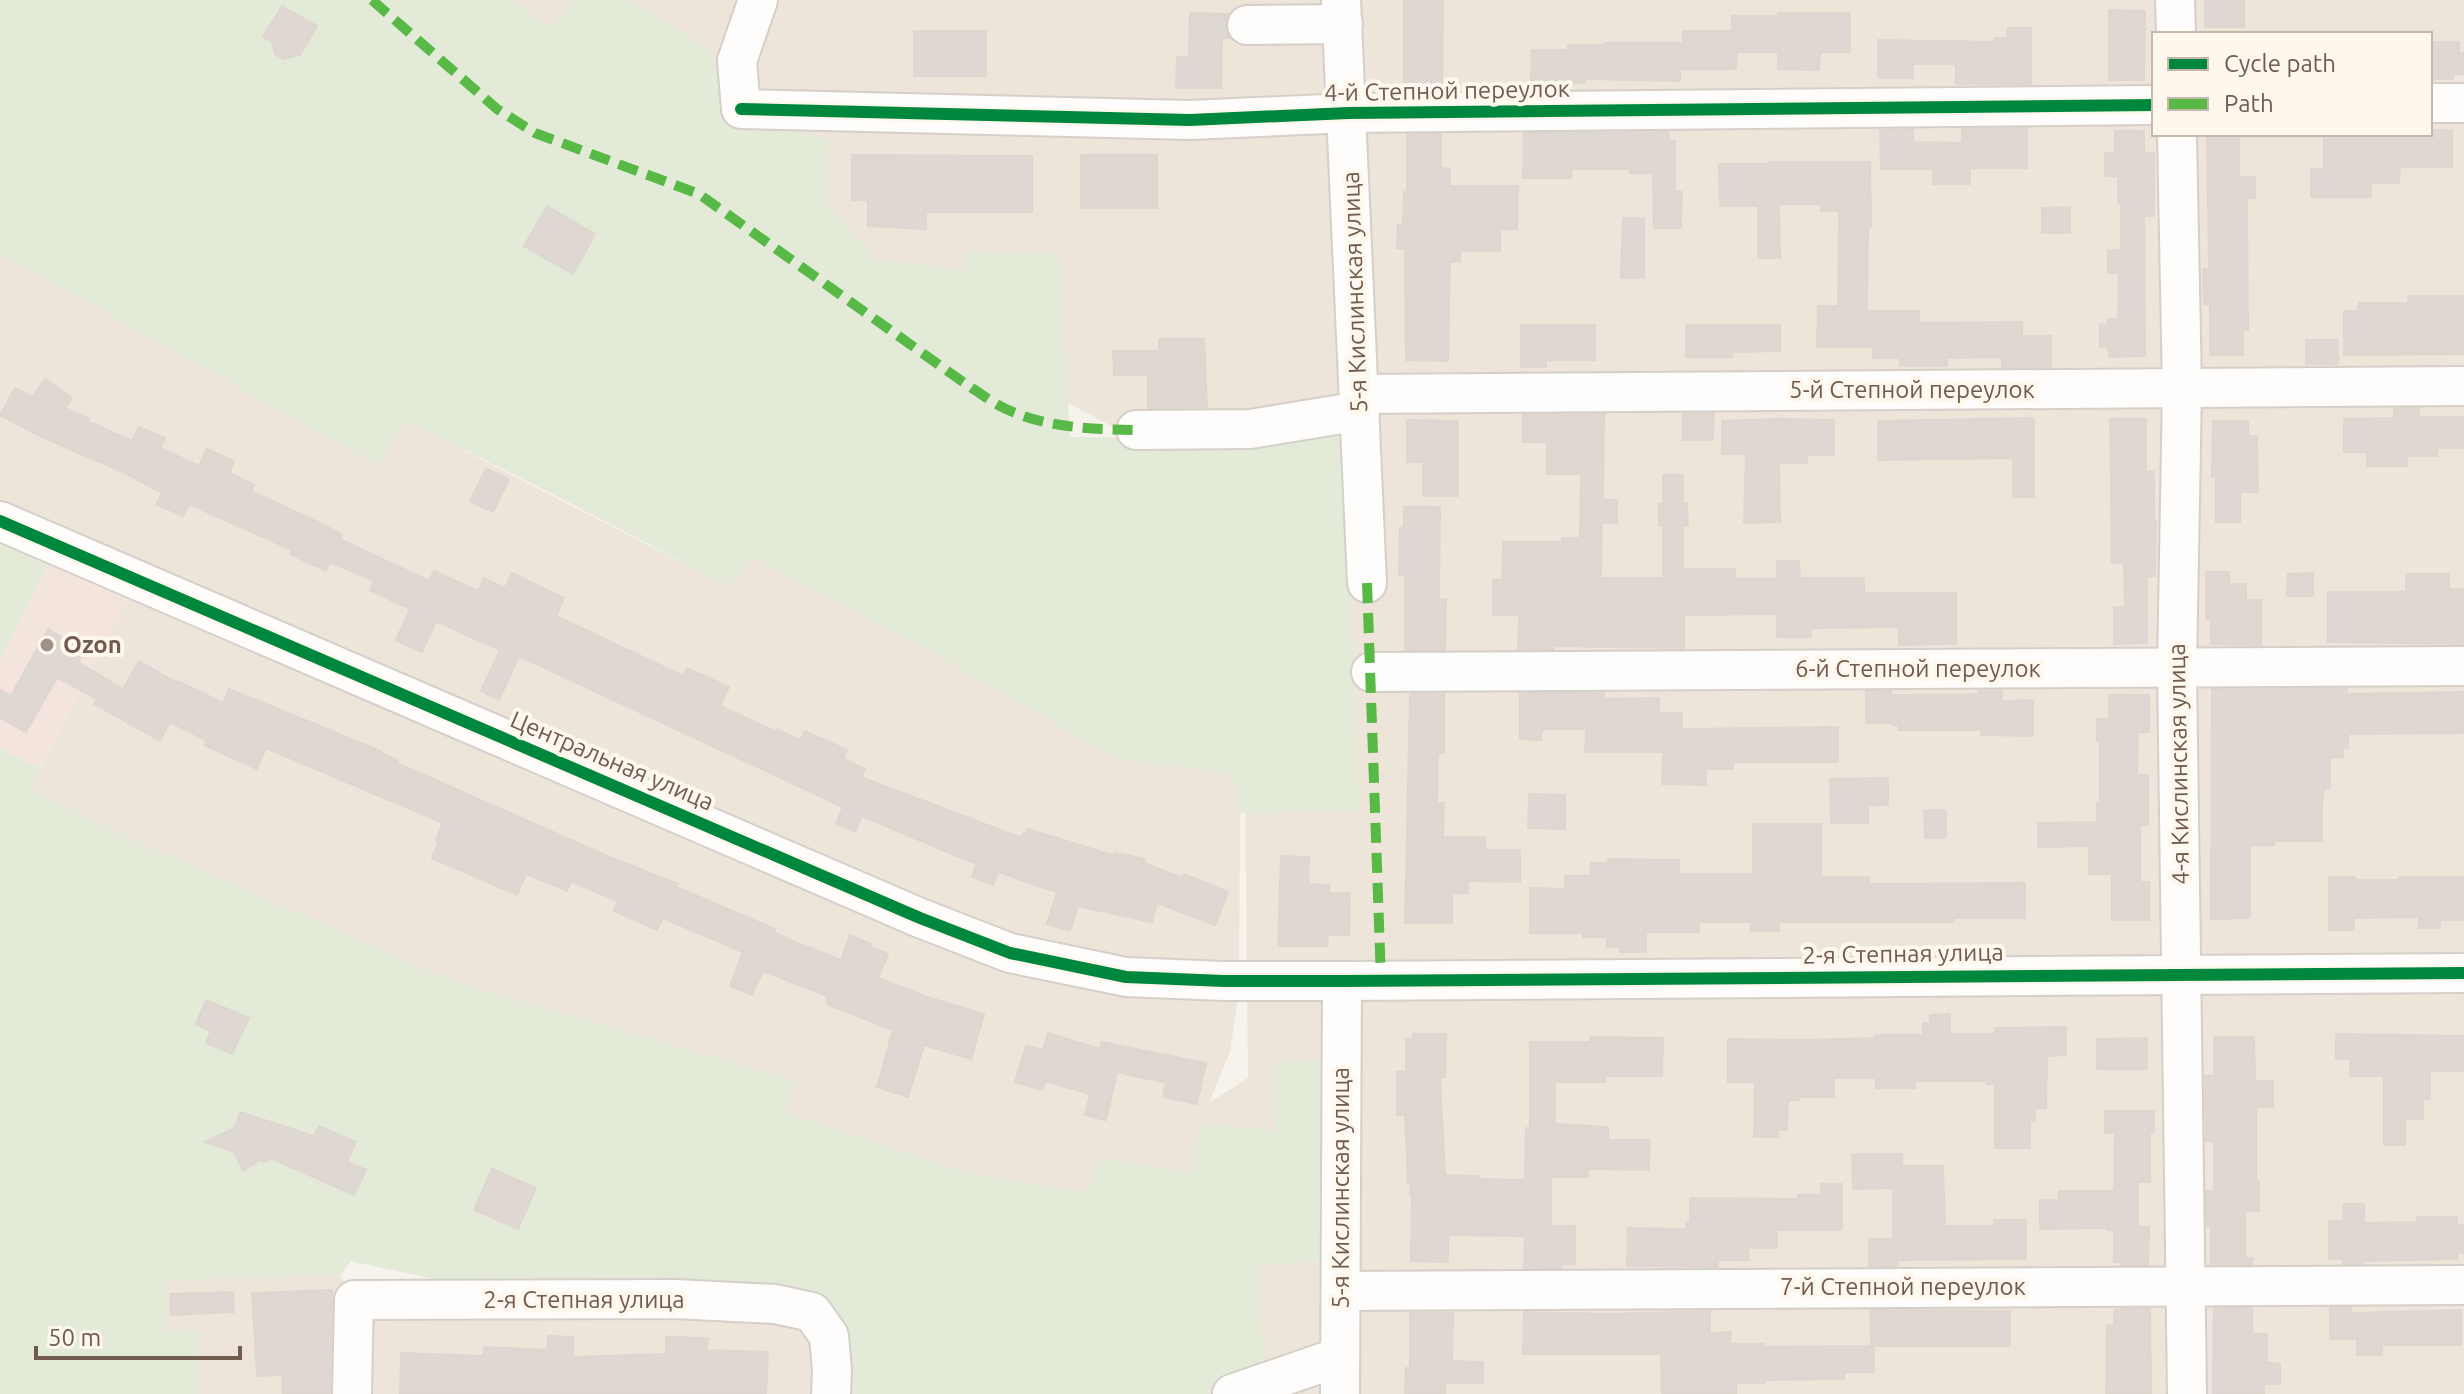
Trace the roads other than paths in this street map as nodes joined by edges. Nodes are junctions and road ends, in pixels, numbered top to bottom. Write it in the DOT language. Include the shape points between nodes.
graph roads {
  1 [pos="758,0"];
  2 [pos="2175,0"];
  3 [pos="1342,12"];
  4 [pos="1247,25"];
  5 [pos="2176,32"];
  6 [pos="2432,103"];
  7 [pos="2464,103"];
  8 [pos="2152,105"];
  9 [pos="1348,113"];
  10 [pos="2177,136"];
  11 [pos="2464,386"];
  12 [pos="2182,389"];
  13 [pos="1360,402"];
  14 [pos="1136,430"];
  15 [pos="0,521"];
  16 [pos="1367,583"];
  17 [pos="2464,666"];
  18 [pos="2177,668"];
  19 [pos="1371,672"];
  20 [pos="2182,973"];
  21 [pos="2464,973"];
  22 [pos="1342,981"];
  23 [pos="2186,1285"];
  24 [pos="2464,1285"];
  25 [pos="1341,1291"];
  26 [pos="1339,1357"];
  27 [pos="352,1394"];
  28 [pos="831,1394"];
  29 [pos="1232,1394"];
  30 [pos="1340,1394"];
  31 [pos="2187,1394"];
  1 -- 9 [label="street, 4-й Степной переулок" via="737,61 741,109 1190,120"];
  2 -- 5 [label="street"];
  3 -- 4 [label="street"];
  3 -- 9 [label="street, 5-я Кислинская улица"];
  6 -- 7 [label="street"];
  8 -- 9 [label="street, 4-й Степной переулок"];
  9 -- 13 [label="street, 5-я Кислинская улица"];
  10 -- 12 [label="street, 4-я Кислинская улица"];
  11 -- 12 [label="street, 5-й Степной переулок"];
  12 -- 13 [label="street, 5-й Степной переулок"];
  12 -- 18 [label="street, 4-я Кислинская улица"];
  13 -- 14 [label="street, 5-й Степной переулок" via="1250,429"];
  13 -- 16 [label="street, 5-я Кислинская улица"];
  15 -- 22 [label="street, Центральная улица" via="1010,953 1126,977"];
  17 -- 18 [label="street, 6-й Степной переулок"];
  18 -- 19 [label="street, 6-й Степной переулок"];
  18 -- 20 [label="street, 4-я Кислинская улица"];
  20 -- 21 [label="street, 2-я Степная улица"];
  20 -- 22 [label="street, 2-я Степная улица"];
  20 -- 23 [label="street, 4-я Кислинская улица"];
  22 -- 25 [label="street, 5-я Кислинская улица"];
  23 -- 24 [label="street, 7-й Степной переулок"];
  23 -- 25 [label="street, 7-й Степной переулок"];
  23 -- 31 [label="street, 4-я Кислинская улица"];
  25 -- 26 [label="street, 5-я Кислинская улица"];
  26 -- 29 [label="street"];
  26 -- 30 [label="street, 5-я Кислинская улица"];
  27 -- 28 [label="street, 2-я Степная улица" via="354,1300 675,1299 775,1304 812,1312 829,1336"];
}
